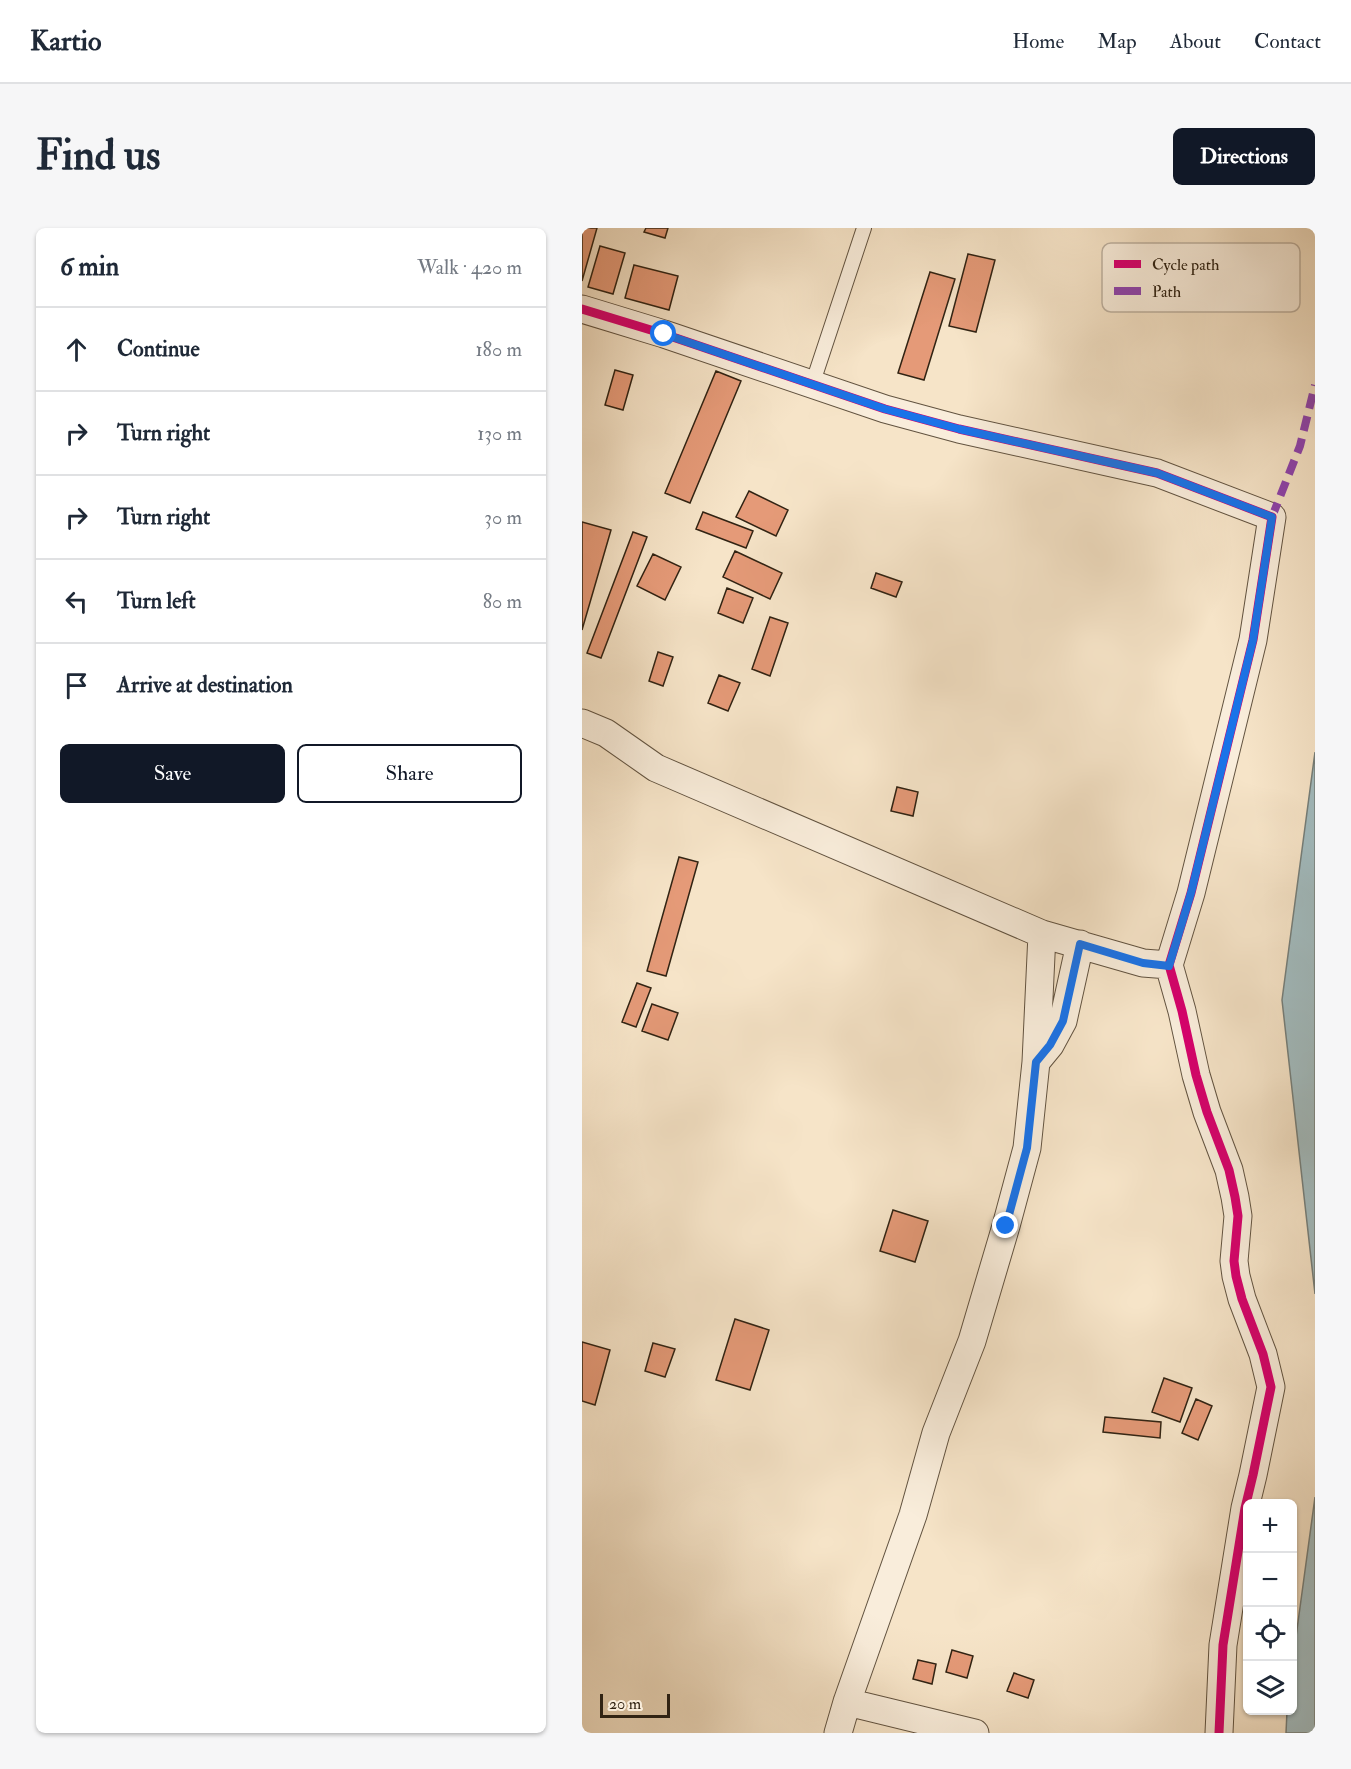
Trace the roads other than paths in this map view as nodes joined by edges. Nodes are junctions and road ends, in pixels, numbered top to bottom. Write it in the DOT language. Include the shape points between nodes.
graph roads {
  1 [pos="864,228"];
  2 [pos="582,309"];
  3 [pos="812,385"];
  4 [pos="582,723"];
  5 [pos="1042,934"];
  6 [pos="1080,944"];
  7 [pos="1169,966"];
  8 [pos="1036,1062"];
  9 [pos="847,1701"];
  10 [pos="838,1733"];
  11 [pos="975,1733"];
  12 [pos="1220,1733"];
  1 -- 3 [label="lane"];
  2 -- 3 [label="street"];
  3 -- 7 [label="street" via="959,429 1157,473 1272,517 1253,640 1191,893"];
  4 -- 5 [label="street" via="606,733 656,768"];
  5 -- 6 [label="street"];
  5 -- 8 [label="street"];
  6 -- 7 [label="street" via="1143,963"];
  6 -- 8 [label="street" via="1063,1021"];
  7 -- 12 [label="street" via="1196,1075 1235,1197 1236,1276 1271,1387 1245,1508 1223,1645"];
  8 -- 9 [label="street" via="1027,1148 972,1341 936,1433 913,1515"];
  9 -- 10 [label="street"];
  9 -- 11 [label="street"];
}
